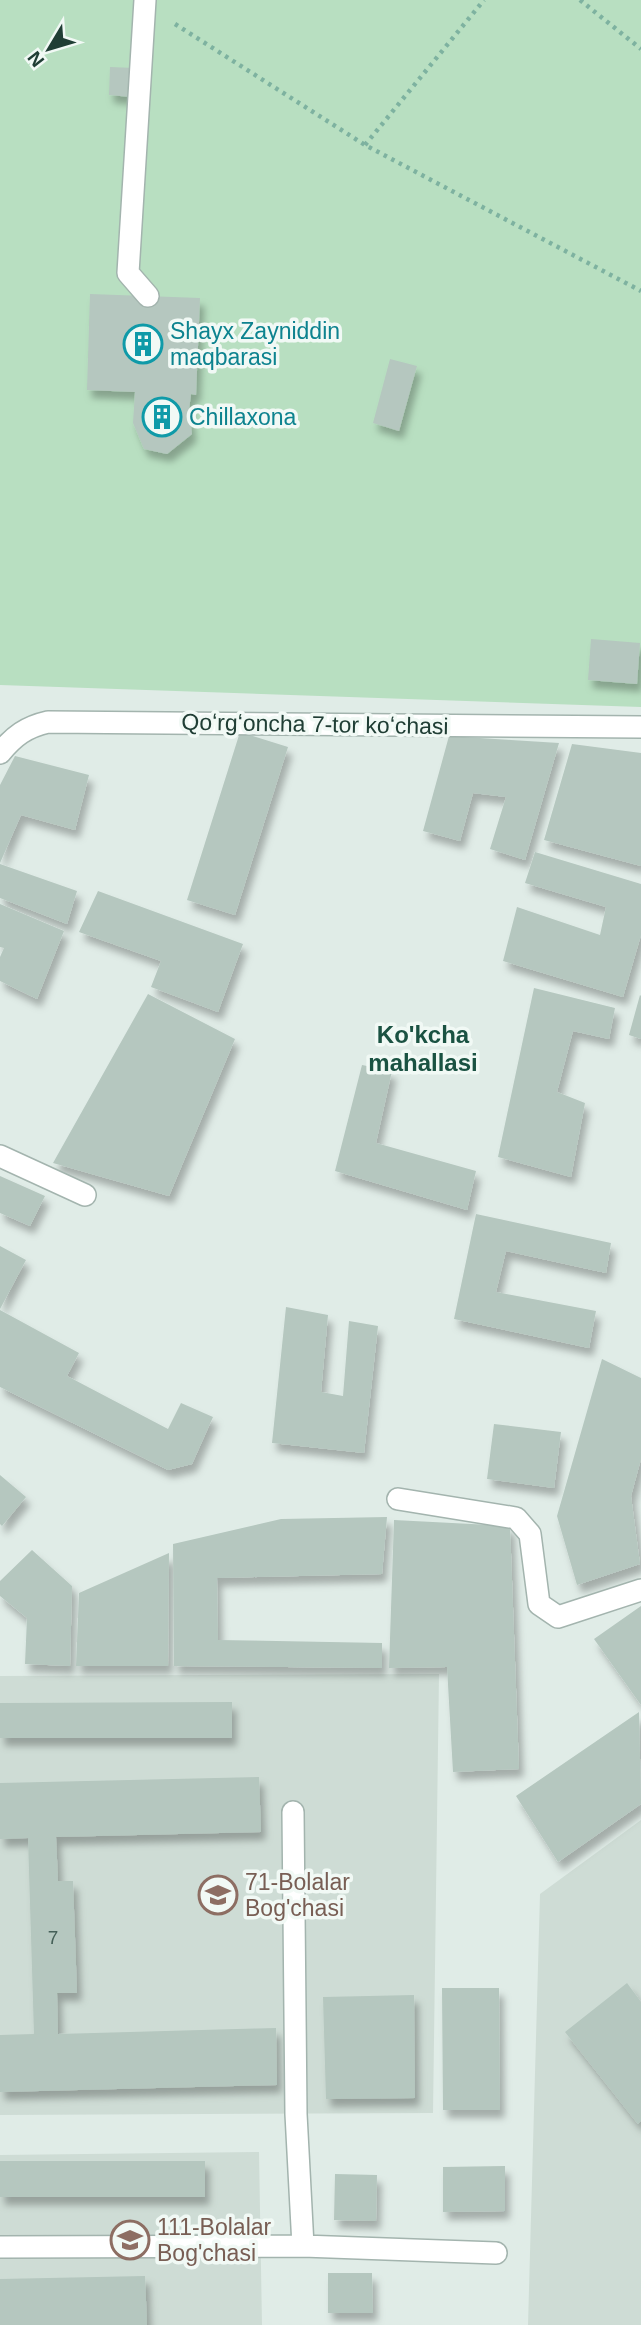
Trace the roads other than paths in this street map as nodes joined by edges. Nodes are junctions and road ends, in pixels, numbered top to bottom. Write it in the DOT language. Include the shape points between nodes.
graph roads {
  1 [pos="145,2"];
  2 [pos="148,296"];
  3 [pos="641,727"];
  4 [pos="0,753"];
  5 [pos="0,1156"];
  6 [pos="85,1195"];
  7 [pos="398,1499"];
  8 [pos="641,1590"];
  9 [pos="293,1812"];
  10 [pos="303,2246"];
  11 [pos="0,2247"];
  12 [pos="496,2253"];
  1 -- 2 [label="street" via="128,273"];
  3 -- 4 [label="street, Qoʻrgʻoncha 7-tor koʻchasi" via="48,722 29,726"];
  5 -- 6 [label="street"];
  7 -- 8 [label="street" via="516,1518 530,1534 539,1604 558,1617"];
  9 -- 10 [label="street" via="296,2114"];
  10 -- 11 [label="street"];
  10 -- 12 [label="street"];
}
